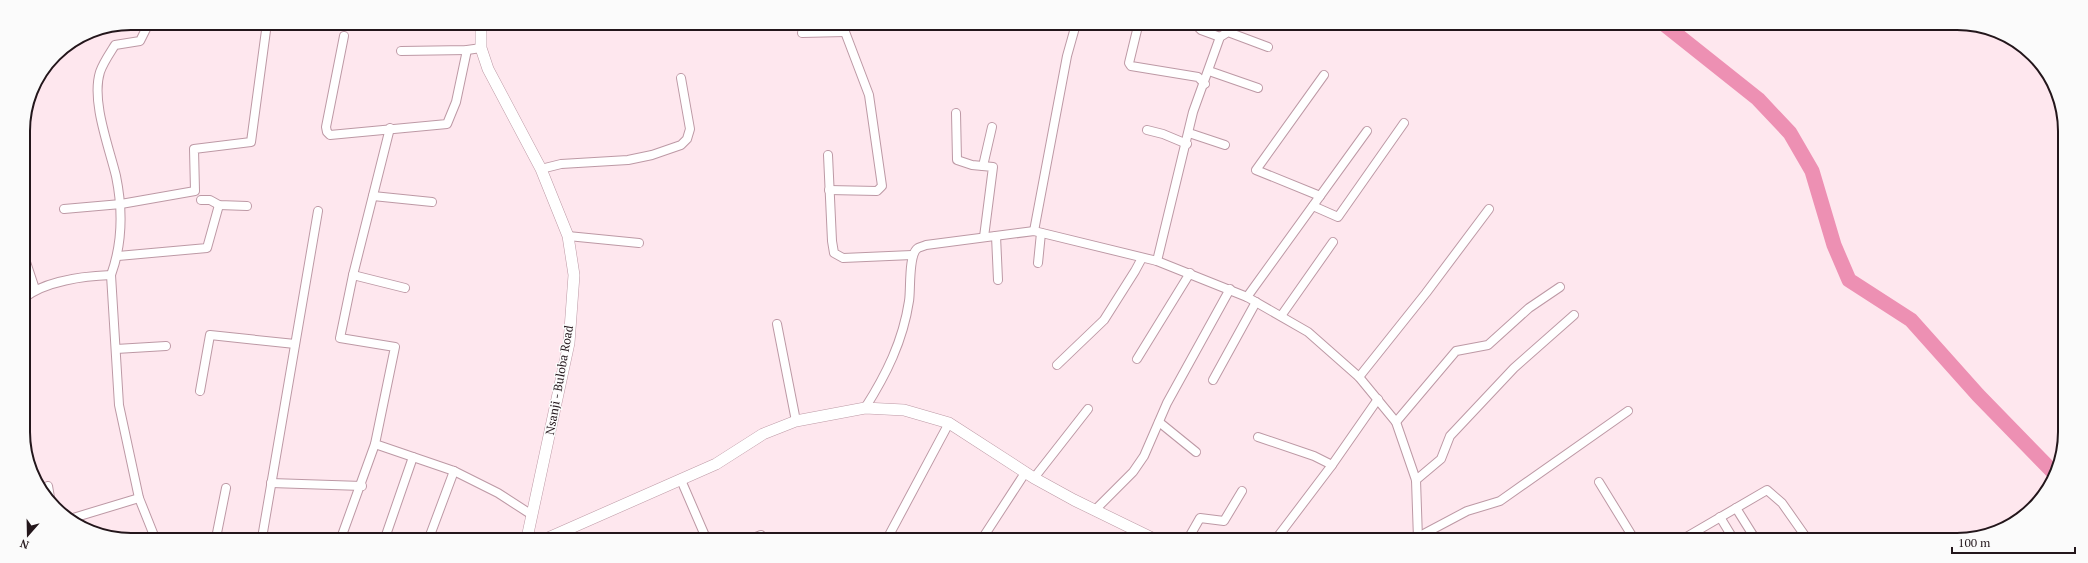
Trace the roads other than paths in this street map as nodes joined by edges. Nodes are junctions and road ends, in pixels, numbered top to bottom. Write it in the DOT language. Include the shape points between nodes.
graph roads {
  1 [pos="146,30"];
  2 [pos="266,30"];
  3 [pos="481,30"];
  4 [pos="1074,30"];
  5 [pos="1137,30"];
  6 [pos="1201,30"];
  7 [pos="845,32"];
  8 [pos="802,33"];
  9 [pos="344,36"];
  10 [pos="1220,37"];
  11 [pos="1268,47"];
  12 [pos="482,48"];
  13 [pos="467,50"];
  14 [pos="401,51"];
  15 [pos="1208,71"];
  16 [pos="1324,75"];
  17 [pos="680,78"];
  18 [pos="1205,84"];
  19 [pos="1258,88"];
  20 [pos="956,113"];
  21 [pos="1404,123"];
  22 [pos="992,127"];
  23 [pos="390,128"];
  24 [pos="1147,130"];
  25 [pos="1367,131"];
  26 [pos="1189,133"];
  27 [pos="1187,144"];
  28 [pos="1225,145"];
  29 [pos="828,155"];
  30 [pos="983,166"];
  31 [pos="541,169"];
  32 [pos="829,190"];
  33 [pos="373,196"];
  34 [pos="1320,196"];
  35 [pos="200,200"];
  36 [pos="432,202"];
  37 [pos="121,204"];
  38 [pos="219,205"];
  39 [pos="247,206"];
  40 [pos="1313,206"];
  41 [pos="64,209"];
  42 [pos="1489,209"];
  43 [pos="318,211"];
  44 [pos="1037,232"];
  45 [pos="568,236"];
  46 [pos="996,236"];
  47 [pos="984,238"];
  48 [pos="1333,242"];
  49 [pos="639,243"];
  50 [pos="912,254"];
  51 [pos="118,256"];
  52 [pos="1142,258"];
  53 [pos="1157,261"];
  54 [pos="1038,263"];
  55 [pos="30,274"];
  56 [pos="1190,274"];
  57 [pos="111,275"];
  58 [pos="353,275"];
  59 [pos="998,280"];
  60 [pos="1560,287"];
  61 [pos="405,288"];
  62 [pos="35,289"];
  63 [pos="1230,289"];
  64 [pos="30,293"];
  65 [pos="1247,296"];
  66 [pos="1256,302"];
  67 [pos="1574,315"];
  68 [pos="1281,316"];
  69 [pos="777,324"];
  70 [pos="295,344"];
  71 [pos="166,346"];
  72 [pos="116,349"];
  73 [pos="1137,359"];
  74 [pos="1057,365"];
  75 [pos="1358,377"];
  76 [pos="1213,380"];
  77 [pos="200,391"];
  78 [pos="1378,399"];
  79 [pos="865,408"];
  80 [pos="1088,409"];
  81 [pos="1628,411"];
  82 [pos="796,421"];
  83 [pos="1159,422"];
  84 [pos="1396,422"];
  85 [pos="949,424"];
  86 [pos="1258,437"];
  87 [pos="375,444"];
  88 [pos="1196,452"];
  89 [pos="413,457"];
  90 [pos="1332,466"];
  91 [pos="454,471"];
  92 [pos="1030,475"];
  93 [pos="681,480"];
  94 [pos="1416,480"];
  95 [pos="1599,482"];
  96 [pos="271,483"];
  97 [pos="48,486"];
  98 [pos="362,486"];
  99 [pos="226,488"];
  100 [pos="49,491"];
  101 [pos="1242,491"];
  102 [pos="139,498"];
  103 [pos="1736,508"];
  104 [pos="1094,510"];
  105 [pos="532,515"];
  106 [pos="76,517"];
  107 [pos="1720,517"];
  108 [pos="153,533"];
  109 [pos="217,533"];
  110 [pos="263,533"];
  111 [pos="343,533"];
  112 [pos="387,533"];
  113 [pos="431,533"];
  114 [pos="528,533"];
  115 [pos="559,533"];
  116 [pos="704,533"];
  117 [pos="890,533"];
  118 [pos="986,533"];
  119 [pos="1142,533"];
  120 [pos="1191,533"];
  121 [pos="1281,533"];
  122 [pos="1418,533"];
  123 [pos="1427,533"];
  124 [pos="1630,533"];
  125 [pos="1694,533"];
  126 [pos="1730,533"];
  127 [pos="1752,533"];
  128 [pos="1803,533"];
  1 -- 37 [label="street" via="140,41 115,45 100,71 98,85 103,130"];
  2 -- 37 [label="street" via="251,142 194,149 195,191"];
  3 -- 12 [label="street, Nsanji - Buloba Road"];
  4 -- 44 [label="street" via="1067,56"];
  5 -- 18 [label="street" via="1129,63 1131,66 1198,77"];
  6 -- 10 [label="street"];
  7 -- 8 [label="street"];
  7 -- 32 [label="street" via="869,95 882,186 877,192"];
  9 -- 23 [label="street" via="326,130 330,135"];
  10 -- 11 [label="street" via="1228,32"];
  10 -- 15 [label="street"];
  12 -- 13 [label="street"];
  12 -- 31 [label="street, Nsanji - Buloba Road" via="488,69"];
  13 -- 14 [label="street"];
  13 -- 23 [label="street" via="449,122 445,125"];
  15 -- 18 [label="street"];
  15 -- 19 [label="street"];
  16 -- 34 [label="street" via="1256,170"];
  17 -- 31 [label="street" via="690,129 687,139 681,145 628,160 561,164"];
  18 -- 26 [label="street"];
  20 -- 30 [label="street" via="957,160"];
  21 -- 40 [label="street" via="1338,217"];
  22 -- 30 [label="street"];
  23 -- 33 [label="street"];
  24 -- 27 [label="street"];
  25 -- 34 [label="street"];
  26 -- 27 [label="street"];
  26 -- 28 [label="street"];
  27 -- 53 [label="street"];
  29 -- 32 [label="street"];
  30 -- 47 [label="street" via="993,167"];
  31 -- 45 [label="street, Nsanji - Buloba Road"];
  32 -- 50 [label="street" via="834,253 843,258"];
  33 -- 36 [label="street"];
  33 -- 58 [label="street"];
  34 -- 40 [label="street"];
  35 -- 38 [label="street" via="210,200"];
  37 -- 41 [label="street"];
  37 -- 51 [label="street" via="122,226"];
  38 -- 39 [label="street"];
  38 -- 51 [label="street" via="207,248"];
  40 -- 65 [label="street"];
  42 -- 75 [label="street"];
  43 -- 70 [label="street"];
  44 -- 46 [label="street"];
  44 -- 52 [label="street"];
  44 -- 54 [label="street"];
  45 -- 49 [label="street"];
  45 -- 105 [label="street, Nsanji - Buloba Road" via="574,275 569,343"];
  46 -- 47 [label="street"];
  46 -- 59 [label="street"];
  47 -- 50 [label="street" via="926,245 917,248"];
  48 -- 68 [label="street"];
  50 -- 79 [label="street" via="909,301 904,329 882,381"];
  51 -- 57 [label="street"];
  52 -- 53 [label="street"];
  52 -- 74 [label="street" via="1104,320"];
  53 -- 56 [label="street"];
  55 -- 62 [label="street"];
  56 -- 63 [label="street"];
  56 -- 73 [label="street"];
  57 -- 62 [label="street" via="89,276"];
  57 -- 72 [label="street"];
  58 -- 61 [label="street"];
  58 -- 87 [label="street" via="340,338 395,347"];
  60 -- 84 [label="street" via="1530,308 1488,345 1456,351"];
  62 -- 64 [label="street"];
  63 -- 65 [label="street"];
  63 -- 83 [label="street"];
  65 -- 66 [label="street"];
  66 -- 68 [label="street"];
  66 -- 76 [label="street"];
  67 -- 94 [label="street" via="1514,368 1450,436 1441,459"];
  68 -- 75 [label="street" via="1308,332"];
  69 -- 82 [label="street"];
  70 -- 77 [label="street" via="210,335"];
  70 -- 96 [label="street"];
  71 -- 72 [label="street"];
  72 -- 102 [label="street" via="119,405"];
  75 -- 78 [label="street"];
  78 -- 84 [label="street"];
  78 -- 90 [label="street"];
  79 -- 82 [label="street"];
  79 -- 85 [label="street" via="904,410"];
  80 -- 92 [label="street"];
  81 -- 123 [label="street" via="1500,501 1467,511"];
  82 -- 93 [label="street" via="763,434 716,464"];
  83 -- 88 [label="street"];
  83 -- 104 [label="street" via="1144,456 1133,472"];
  84 -- 94 [label="street"];
  85 -- 92 [label="street"];
  85 -- 117 [label="street"];
  86 -- 90 [label="street" via="1314,456"];
  87 -- 89 [label="street"];
  87 -- 98 [label="street"];
  89 -- 91 [label="street"];
  89 -- 112 [label="street"];
  90 -- 121 [label="street"];
  91 -- 105 [label="street" via="498,493"];
  91 -- 113 [label="street"];
  92 -- 104 [label="street"];
  92 -- 118 [label="street"];
  93 -- 115 [label="street"];
  93 -- 116 [label="street"];
  94 -- 122 [label="street"];
  95 -- 124 [label="street"];
  96 -- 98 [label="street"];
  96 -- 110 [label="street"];
  97 -- 100 [label="street"];
  98 -- 111 [label="street"];
  99 -- 109 [label="street"];
  101 -- 120 [label="street" via="1224,521 1200,518"];
  102 -- 106 [label="street"];
  102 -- 108 [label="street"];
  103 -- 107 [label="street"];
  103 -- 127 [label="street"];
  103 -- 128 [label="street" via="1767,490 1782,503"];
  104 -- 119 [label="street"];
  105 -- 114 [label="street, Nsanji - Buloba Road"];
  107 -- 125 [label="street"];
  107 -- 126 [label="street"];
}
